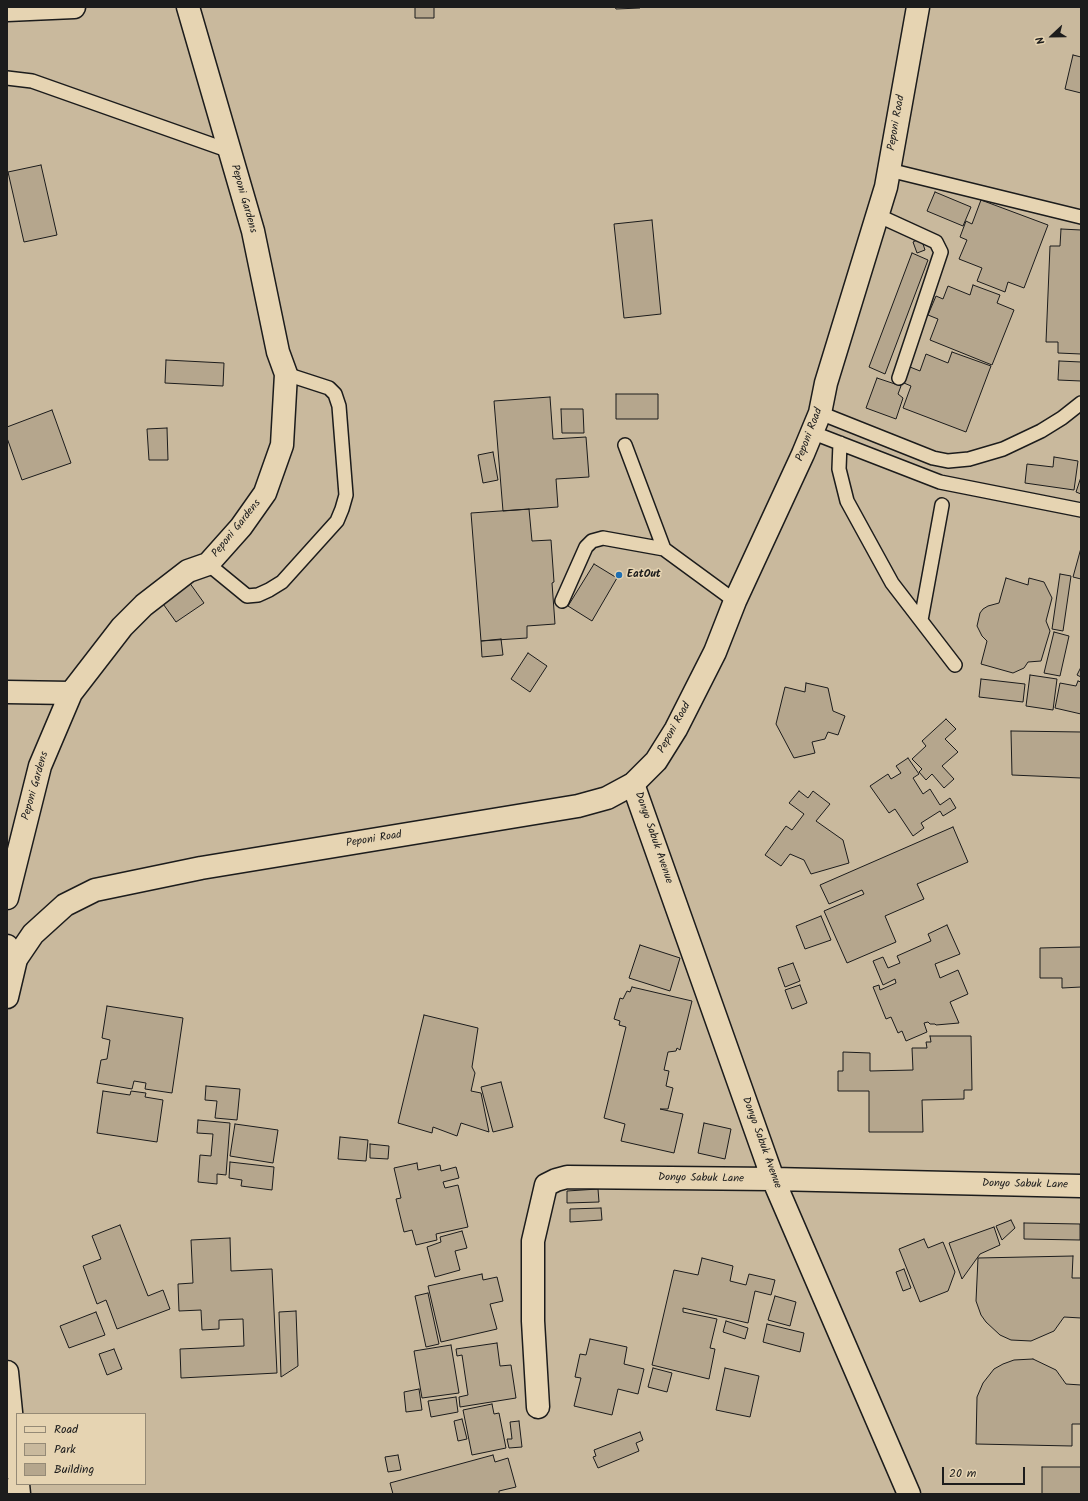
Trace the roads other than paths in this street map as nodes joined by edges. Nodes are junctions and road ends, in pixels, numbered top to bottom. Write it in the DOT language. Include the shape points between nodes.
graph roads {
  1 [pos="74,7"];
  2 [pos="188,7"];
  3 [pos="918,7"];
  4 [pos="7,10"];
  5 [pos="7,78"];
  6 [pos="230,151"];
  7 [pos="889,170"];
  8 [pos="877,215"];
  9 [pos="1081,217"];
  10 [pos="286,374"];
  11 [pos="899,378"];
  12 [pos="1081,403"];
  13 [pos="815,423"];
  14 [pos="840,443"];
  15 [pos="625,445"];
  16 [pos="942,505"];
  17 [pos="1081,510"];
  18 [pos="664,549"];
  19 [pos="208,564"];
  20 [pos="562,601"];
  21 [pos="735,601"];
  22 [pos="921,620"];
  23 [pos="955,665"];
  24 [pos="7,692"];
  25 [pos="71,693"];
  26 [pos="633,784"];
  27 [pos="7,898"];
  28 [pos="12,953"];
  29 [pos="7,997"];
  30 [pos="774,1179"];
  31 [pos="1081,1186"];
  32 [pos="7,1376"];
  33 [pos="538,1407"];
  34 [pos="16,1462"];
  35 [pos="909,1494"];
  1 -- 4 [label="street"];
  2 -- 6 [label="street, Peponi Gardens"];
  3 -- 7 [label="street, Peponi Road"];
  5 -- 6 [label="lane" via="32,81"];
  6 -- 10 [label="street, Peponi Gardens" via="253,231 278,352"];
  7 -- 8 [label="street, Peponi Road"];
  7 -- 9 [label="lane"];
  8 -- 11 [label="lane" via="936,242 941,252"];
  8 -- 13 [label="street, Peponi Road"];
  10 -- 19 [label="street, Peponi Gardens" via="282,445 265,493"];
  10 -- 19 [label="lane" via="329,388 335,394 339,406 346,495 342,509 337,521 282,582 264,592 247,596"];
  12 -- 13 [label="lane" via="1041,431 1003,449 969,460 948,461 933,458"];
  13 -- 14 [label="lane"];
  13 -- 21 [label="street, Peponi Road"];
  14 -- 17 [label="lane" via="940,482"];
  14 -- 22 [label="lane" via="839,469 847,501 892,583"];
  15 -- 18 [label="lane"];
  16 -- 22 [label="lane"];
  18 -- 20 [label="lane" via="603,538 592,541 586,547"];
  18 -- 21 [label="lane"];
  19 -- 25 [label="street, Peponi Gardens" via="188,571 144,606 122,627"];
  21 -- 26 [label="street, Peponi Road" via="715,652 676,729 656,761"];
  22 -- 23 [label="lane"];
  24 -- 25 [label="street"];
  25 -- 27 [label="street, Peponi Gardens" via="40,766"];
  26 -- 28 [label="street, Peponi Road" via="607,798 578,806 201,868 95,890 51,915"];
  26 -- 30 [label="street, Donyo Sabuk Avenue"];
  28 -- 29 [label="street, Peponi Road"];
  30 -- 31 [label="street, Donyo Sabuk Lane"];
  30 -- 33 [label="street, Donyo Sabuk Lane" via="567,1177 546,1185 533,1241 533,1321"];
  30 -- 35 [label="street, Donyo Sabuk Avenue"];
  32 -- 34 [label="street"];
}
